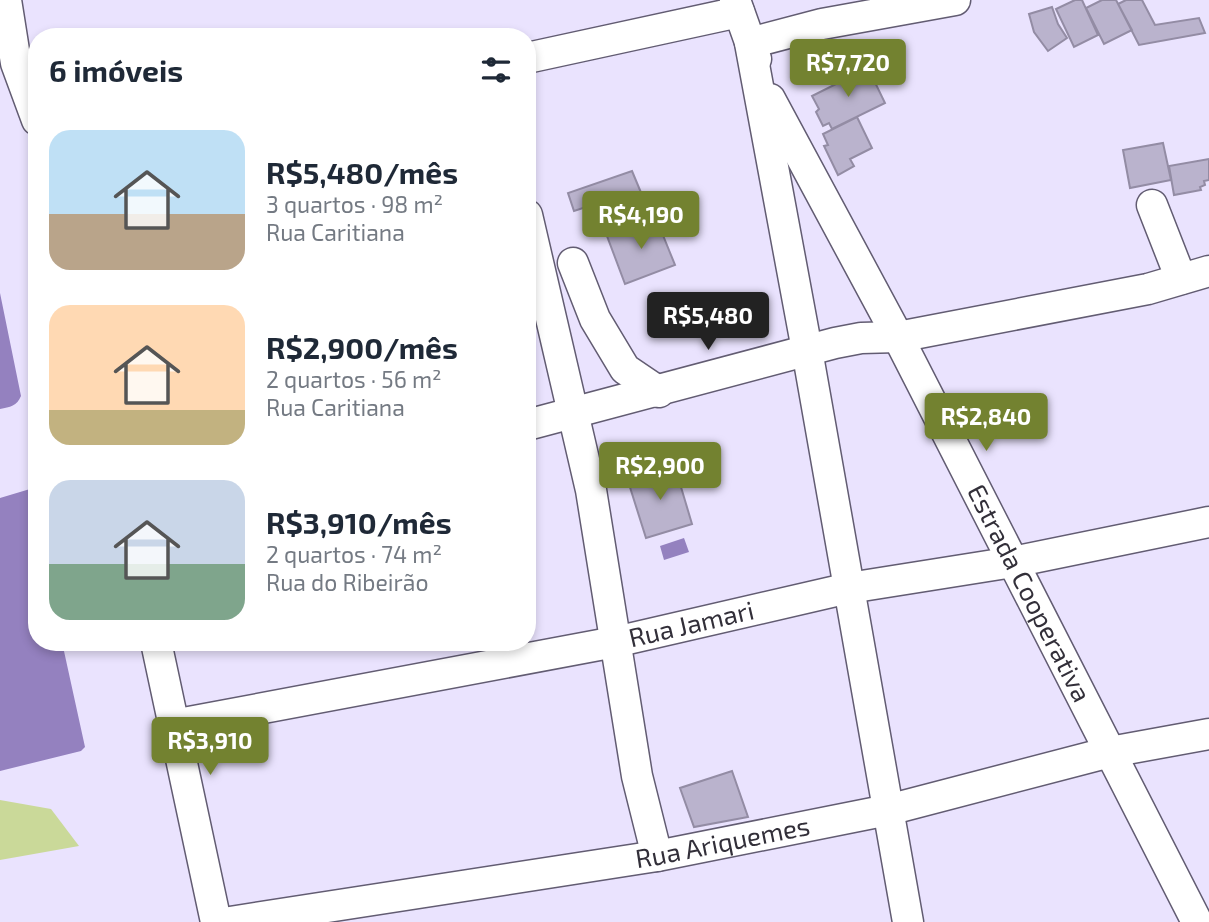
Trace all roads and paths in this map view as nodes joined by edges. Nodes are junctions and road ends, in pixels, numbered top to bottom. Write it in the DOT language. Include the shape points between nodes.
graph roads {
  1 [pos="6,0"];
  2 [pos="956,0"];
  3 [pos="737,6"];
  4 [pos="750,43"];
  5 [pos="536,56"];
  6 [pos="28,96"];
  7 [pos="1152,205"];
  8 [pos="536,254"];
  9 [pos="573,263"];
  10 [pos="1195,275"];
  11 [pos="898,337"];
  12 [pos="807,351"];
  13 [pos="659,392"];
  14 [pos="573,414"];
  15 [pos="536,423"];
  16 [pos="1209,522"];
  17 [pos="1013,562"];
  18 [pos="849,589"];
  19 [pos="615,642"];
  20 [pos="158,651"];
  21 [pos="173,725"];
  22 [pos="1209,734"];
  23 [pos="1110,752"];
  24 [pos="888,810"];
  25 [pos="657,856"];
  26 [pos="216,922"];
  27 [pos="230,922"];
  28 [pos="908,922"];
  29 [pos="1197,922"];
  1 -- 6 [label="street" via="16,63"];
  2 -- 4 [label="street" via="822,24"];
  3 -- 4 [label="street, Estrada Cooperativa"];
  3 -- 5 [label="street"];
  4 -- 11 [label="street, Estrada Cooperativa" via="771,103"];
  4 -- 12 [label="street"];
  7 -- 10 [label="street"];
  8 -- 14 [label="street"];
  9 -- 13 [label="street" via="595,319 625,369"];
  10 -- 11 [label="street" via="1148,289"];
  11 -- 12 [label="street" via="861,338"];
  11 -- 17 [label="street, Estrada Cooperativa"];
  12 -- 13 [label="street"];
  12 -- 18 [label="street"];
  13 -- 14 [label="street"];
  14 -- 15 [label="street"];
  14 -- 19 [label="street" via="591,490"];
  16 -- 17 [label="street, Rua Jamari"];
  17 -- 18 [label="street, Rua Jamari"];
  17 -- 23 [label="street, Estrada Cooperativa"];
  18 -- 19 [label="street, Rua Jamari"];
  18 -- 24 [label="street"];
  19 -- 21 [label="street, Rua Jamari"];
  19 -- 25 [label="street" via="637,776"];
  20 -- 21 [label="street"];
  21 -- 26 [label="street"];
  22 -- 23 [label="street, Rua Ariquemes"];
  23 -- 24 [label="street, Rua Ariquemes"];
  23 -- 29 [label="street, Estrada Cooperativa"];
  24 -- 25 [label="street, Rua Ariquemes"];
  24 -- 28 [label="street"];
  25 -- 27 [label="street, Rua Ariquemes"];
}
